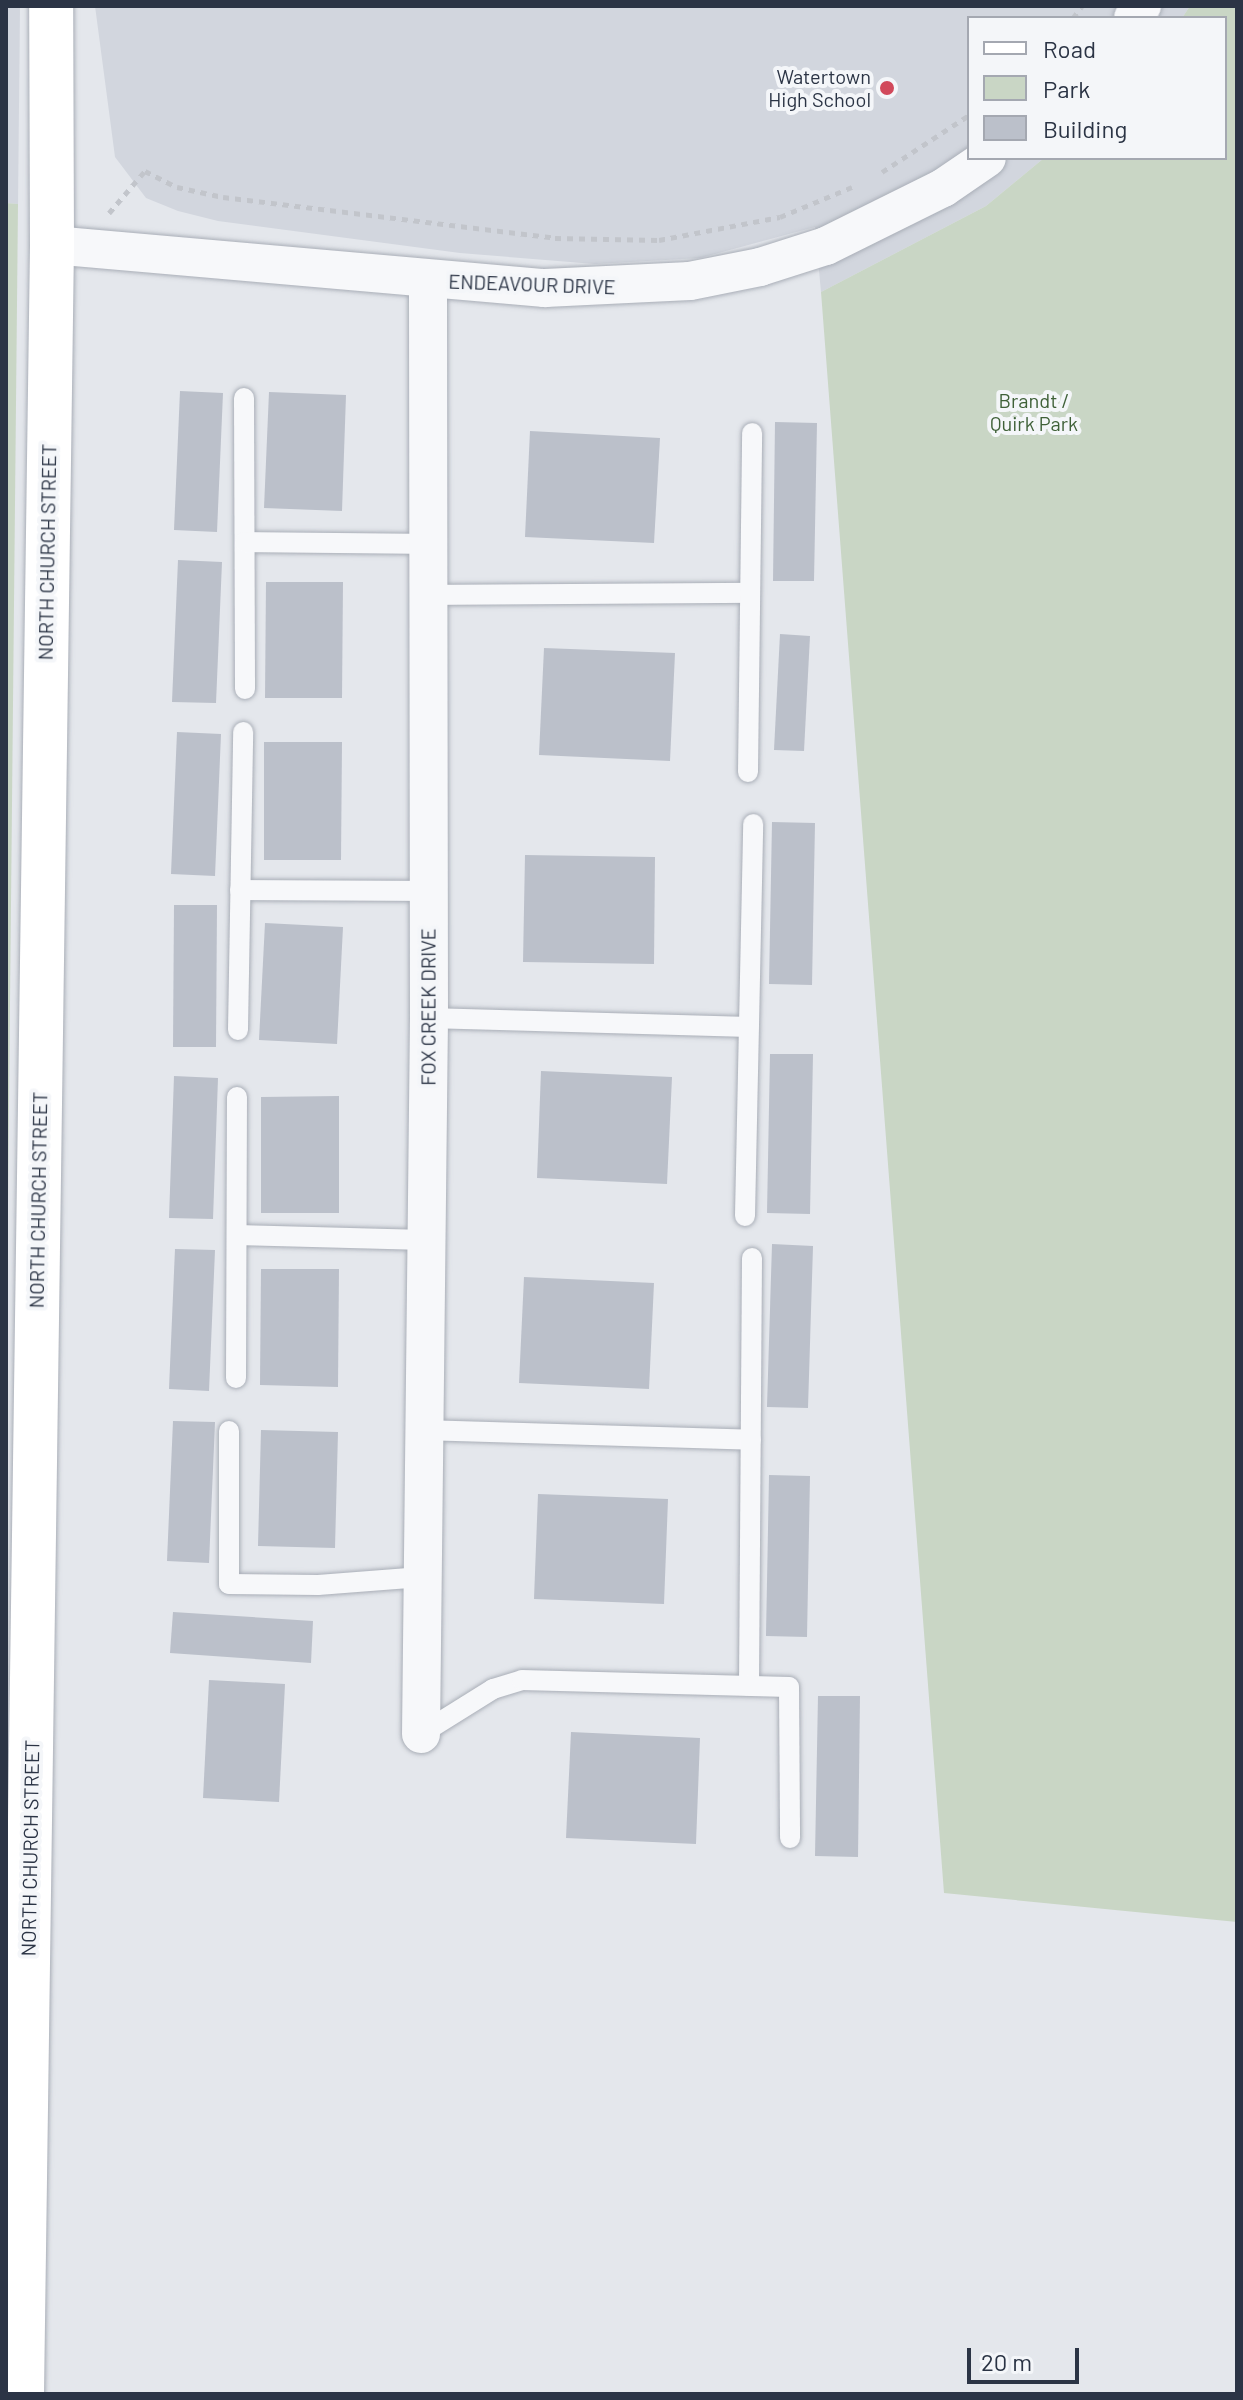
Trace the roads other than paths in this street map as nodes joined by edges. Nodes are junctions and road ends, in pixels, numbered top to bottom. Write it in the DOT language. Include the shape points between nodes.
graph roads {
  1 [pos="51,6"];
  2 [pos="984,160"];
  3 [pos="66,246"];
  4 [pos="428,279"];
  5 [pos="244,398"];
  6 [pos="752,433"];
  7 [pos="245,542"];
  8 [pos="428,544"];
  9 [pos="750,593"];
  10 [pos="428,595"];
  11 [pos="245,689"];
  12 [pos="243,732"];
  13 [pos="748,772"];
  14 [pos="753,824"];
  15 [pos="240,890"];
  16 [pos="429,891"];
  17 [pos="429,1018"];
  18 [pos="749,1027"];
  19 [pos="238,1030"];
  20 [pos="237,1097"];
  21 [pos="745,1216"];
  22 [pos="237,1235"];
  23 [pos="425,1240"];
  24 [pos="752,1258"];
  25 [pos="236,1378"];
  26 [pos="423,1430"];
  27 [pos="229,1431"];
  28 [pos="751,1440"];
  29 [pos="422,1577"];
  30 [pos="749,1686"];
  31 [pos="421,1734"];
  32 [pos="790,1838"];
  33 [pos="22,2394"];
  1 -- 3 [label="main road, NORTH CHURCH STREET"];
  2 -- 4 [label="street, ENDEAVOUR DRIVE" via="880,221 760,267 623,288"];
  3 -- 4 [label="street, ENDEAVOUR DRIVE"];
  3 -- 33 [label="main road, NORTH CHURCH STREET"];
  4 -- 8 [label="street, FOX CREEK DRIVE"];
  5 -- 7 [label="lane"];
  6 -- 9 [label="lane"];
  7 -- 8 [label="lane"];
  7 -- 11 [label="lane"];
  8 -- 10 [label="street, FOX CREEK DRIVE"];
  9 -- 10 [label="lane"];
  9 -- 13 [label="lane"];
  10 -- 16 [label="street, FOX CREEK DRIVE"];
  12 -- 15 [label="lane"];
  14 -- 18 [label="lane"];
  15 -- 16 [label="lane"];
  15 -- 19 [label="lane"];
  16 -- 17 [label="street, FOX CREEK DRIVE"];
  17 -- 18 [label="lane"];
  17 -- 23 [label="street, FOX CREEK DRIVE"];
  18 -- 21 [label="lane"];
  20 -- 22 [label="lane"];
  22 -- 23 [label="lane"];
  22 -- 25 [label="lane"];
  23 -- 26 [label="street, FOX CREEK DRIVE"];
  24 -- 28 [label="lane"];
  26 -- 28 [label="lane"];
  26 -- 29 [label="street, FOX CREEK DRIVE"];
  27 -- 29 [label="lane" via="229,1584 318,1585"];
  28 -- 30 [label="lane"];
  29 -- 31 [label="street, FOX CREEK DRIVE"];
  30 -- 31 [label="lane" via="522,1680 493,1689"];
  30 -- 32 [label="lane" via="789,1687"];
}
